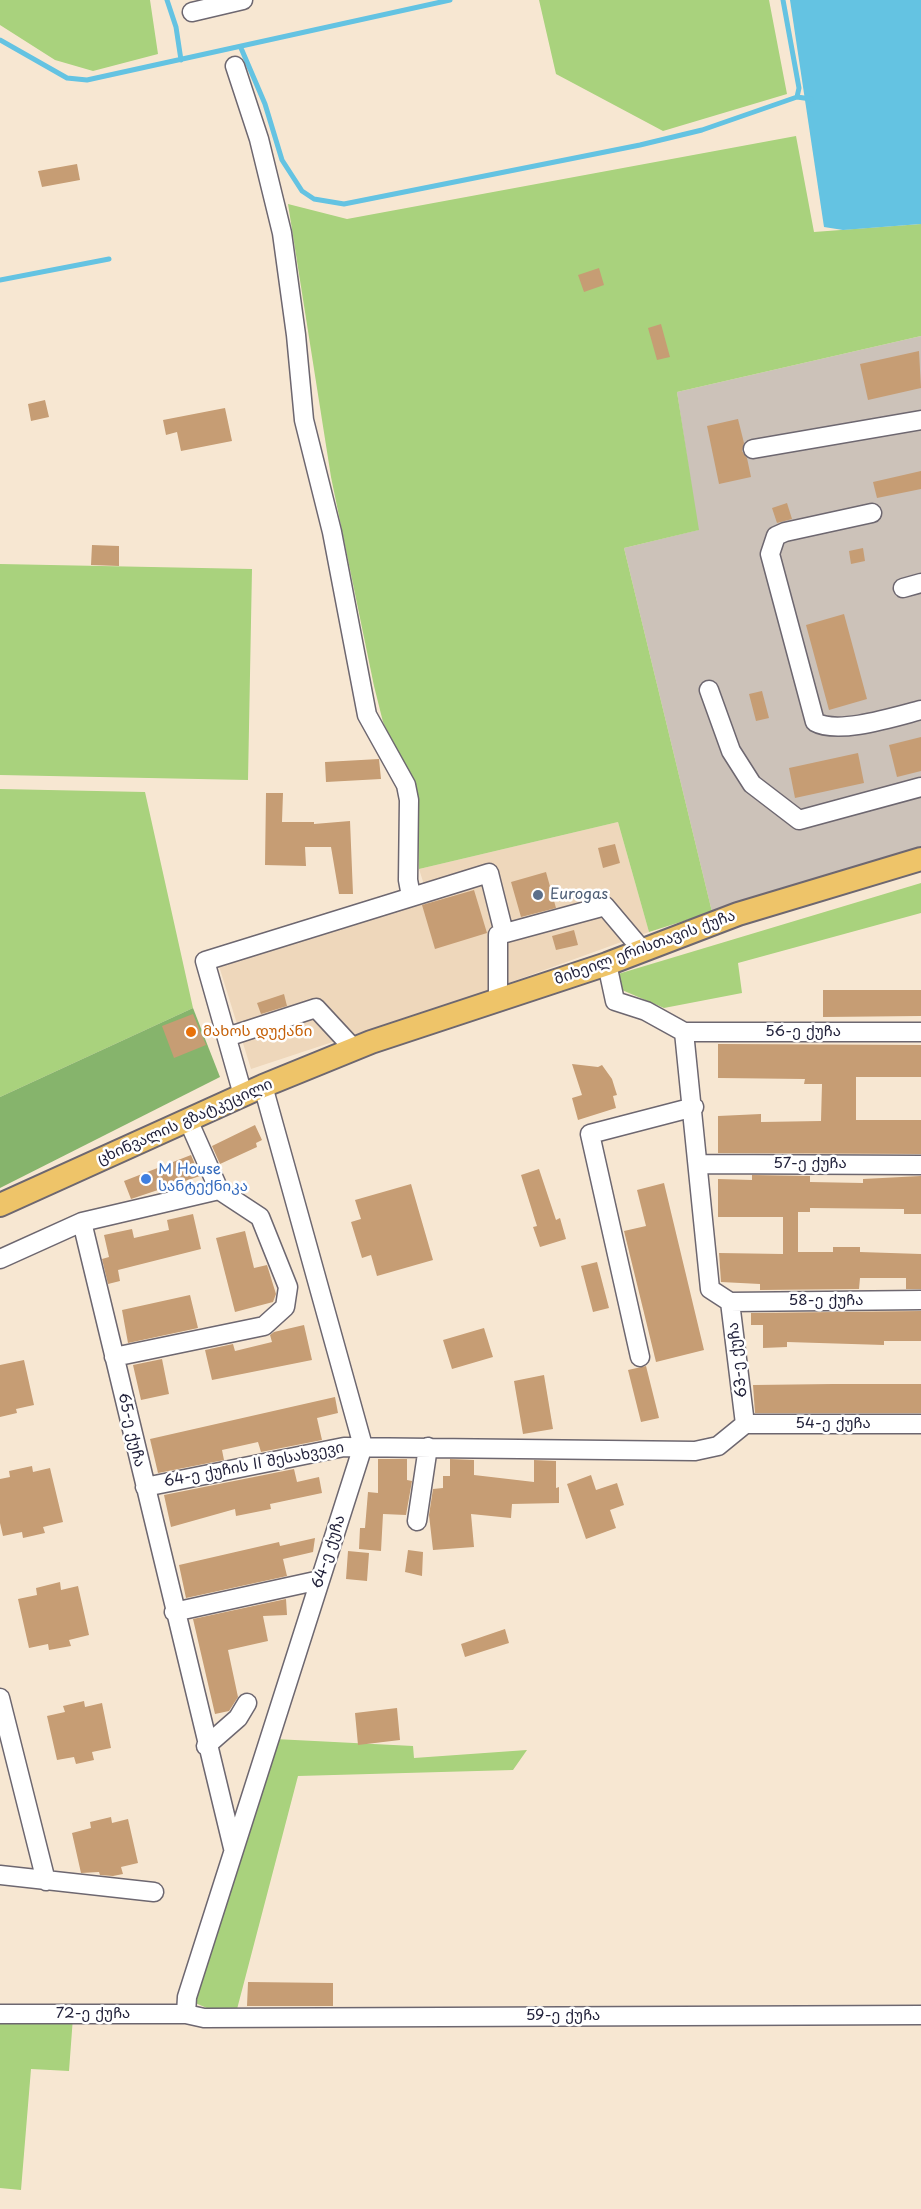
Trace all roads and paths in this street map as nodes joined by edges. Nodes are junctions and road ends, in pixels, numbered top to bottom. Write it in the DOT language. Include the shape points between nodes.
graph roads {
  1 [pos="243,0"];
  2 [pos="192,12"];
  3 [pos="235,66"];
  4 [pos="921,420"];
  5 [pos="753,449"];
  6 [pos="872,513"];
  7 [pos="921,583"];
  8 [pos="903,588"];
  9 [pos="709,690"];
  10 [pos="921,710"];
  11 [pos="921,787"];
  12 [pos="921,859"];
  13 [pos="411,896"];
  14 [pos="504,933"];
  15 [pos="642,951"];
  16 [pos="607,964"];
  17 [pos="498,999"];
  18 [pos="684,1032"];
  19 [pos="921,1032"];
  20 [pos="227,1037"];
  21 [pos="362,1045"];
  22 [pos="253,1091"];
  23 [pos="694,1107"];
  24 [pos="188,1120"];
  25 [pos="699,1164"];
  26 [pos="921,1165"];
  27 [pos="219,1190"];
  28 [pos="0,1205"];
  29 [pos="82,1222"];
  30 [pos="0,1260"];
  31 [pos="318,1282"];
  32 [pos="288,1287"];
  33 [pos="921,1300"];
  34 [pos="730,1302"];
  35 [pos="640,1357"];
  36 [pos="114,1358"];
  37 [pos="745,1424"];
  38 [pos="921,1424"];
  39 [pos="363,1446"];
  40 [pos="428,1447"];
  41 [pos="145,1487"];
  42 [pos="417,1521"];
  43 [pos="320,1580"];
  44 [pos="174,1612"];
  45 [pos="0,1698"];
  46 [pos="247,1702"];
  47 [pos="206,1746"];
  48 [pos="233,1848"];
  49 [pos="0,1875"];
  50 [pos="46,1881"];
  51 [pos="154,1892"];
  52 [pos="0,2014"];
  53 [pos="186,2014"];
  54 [pos="921,2015"];
  55 [pos="204,2018"];
  1 -- 2 [label="street"];
  3 -- 13 [label="street" via="259,138 282,233 304,420 332,532 369,722 400,772 410,800"];
  4 -- 5 [label="street"];
  6 -- 10 [label="street" via="785,532 776,536 770,554 814,722 824,727 869,722"];
  7 -- 8 [label="street"];
  9 -- 11 [label="street" via="731,751 752,784 799,820"];
  12 -- 15 [label="main road, მიხეილ ერისთავის ქუჩა" via="738,914"];
  13 -- 14 [label="street" via="489,873"];
  13 -- 20 [label="street" via="205,961"];
  14 -- 15 [label="street" via="605,906"];
  14 -- 17 [label="street" via="498,934"];
  15 -- 16 [label="main road, მიხეილ ერისთავის ქუჩა"];
  16 -- 17 [label="main road, მიხეილ ერისთავის ქუჩა"];
  16 -- 18 [label="street" via="615,1001 646,1011"];
  17 -- 21 [label="main road, მიხეილ ერისთავის ქუჩა"];
  18 -- 19 [label="street, 56-ე ქუჩა"];
  18 -- 23 [label="street, 63-ე ქუჩა"];
  20 -- 21 [label="street" via="315,1008"];
  20 -- 22 [label="street"];
  21 -- 22 [label="main road, ცხინვალის გზატკეცილი"];
  22 -- 24 [label="main road, ცხინვალის გზატკეცილი"];
  22 -- 31 [label="street"];
  23 -- 25 [label="street, 63-ე ქუჩა"];
  23 -- 35 [label="street" via="590,1134"];
  24 -- 27 [label="street"];
  24 -- 28 [label="main road, ცხინვალის გზატკეცილი"];
  25 -- 26 [label="street, 57-ე ქუჩა"];
  25 -- 34 [label="street, 63-ე ქუჩა" via="710,1289"];
  27 -- 29 [label="street"];
  27 -- 32 [label="street" via="260,1217"];
  29 -- 30 [label="street"];
  29 -- 36 [label="street, 65-ე ქუჩა"];
  31 -- 32 [label="street"];
  31 -- 39 [label="street"];
  32 -- 36 [label="street" via="285,1307 264,1326"];
  33 -- 34 [label="street, 58-ე ქუჩა"];
  34 -- 37 [label="street, 63-ე ქუჩა"];
  36 -- 41 [label="street, 65-ე ქუჩა"];
  37 -- 38 [label="street, 54-ე ქუჩა"];
  37 -- 40 [label="street" via="718,1446 695,1451"];
  39 -- 40 [label="street"];
  39 -- 41 [label="street, 64-ე ქუჩის II შესახვევი"];
  39 -- 43 [label="street, 64-ე ქუჩა"];
  40 -- 42 [label="street"];
  41 -- 44 [label="street, 65-ე ქუჩა"];
  43 -- 44 [label="street"];
  43 -- 48 [label="street, 64-ე ქუჩა"];
  44 -- 47 [label="street, 65-ე ქუჩა"];
  45 -- 50 [label="street"];
  46 -- 47 [label="street" via="238,1718"];
  47 -- 48 [label="street, 65-ე ქუჩა"];
  48 -- 53 [label="street, 64-ე ქუჩა" via="187,1997"];
  49 -- 50 [label="street"];
  50 -- 51 [label="street"];
  52 -- 53 [label="street, 72-ე ქუჩა"];
  53 -- 55 [label="street, 72-ე ქუჩა"];
  54 -- 55 [label="street, 59-ე ქუჩა"];
}
